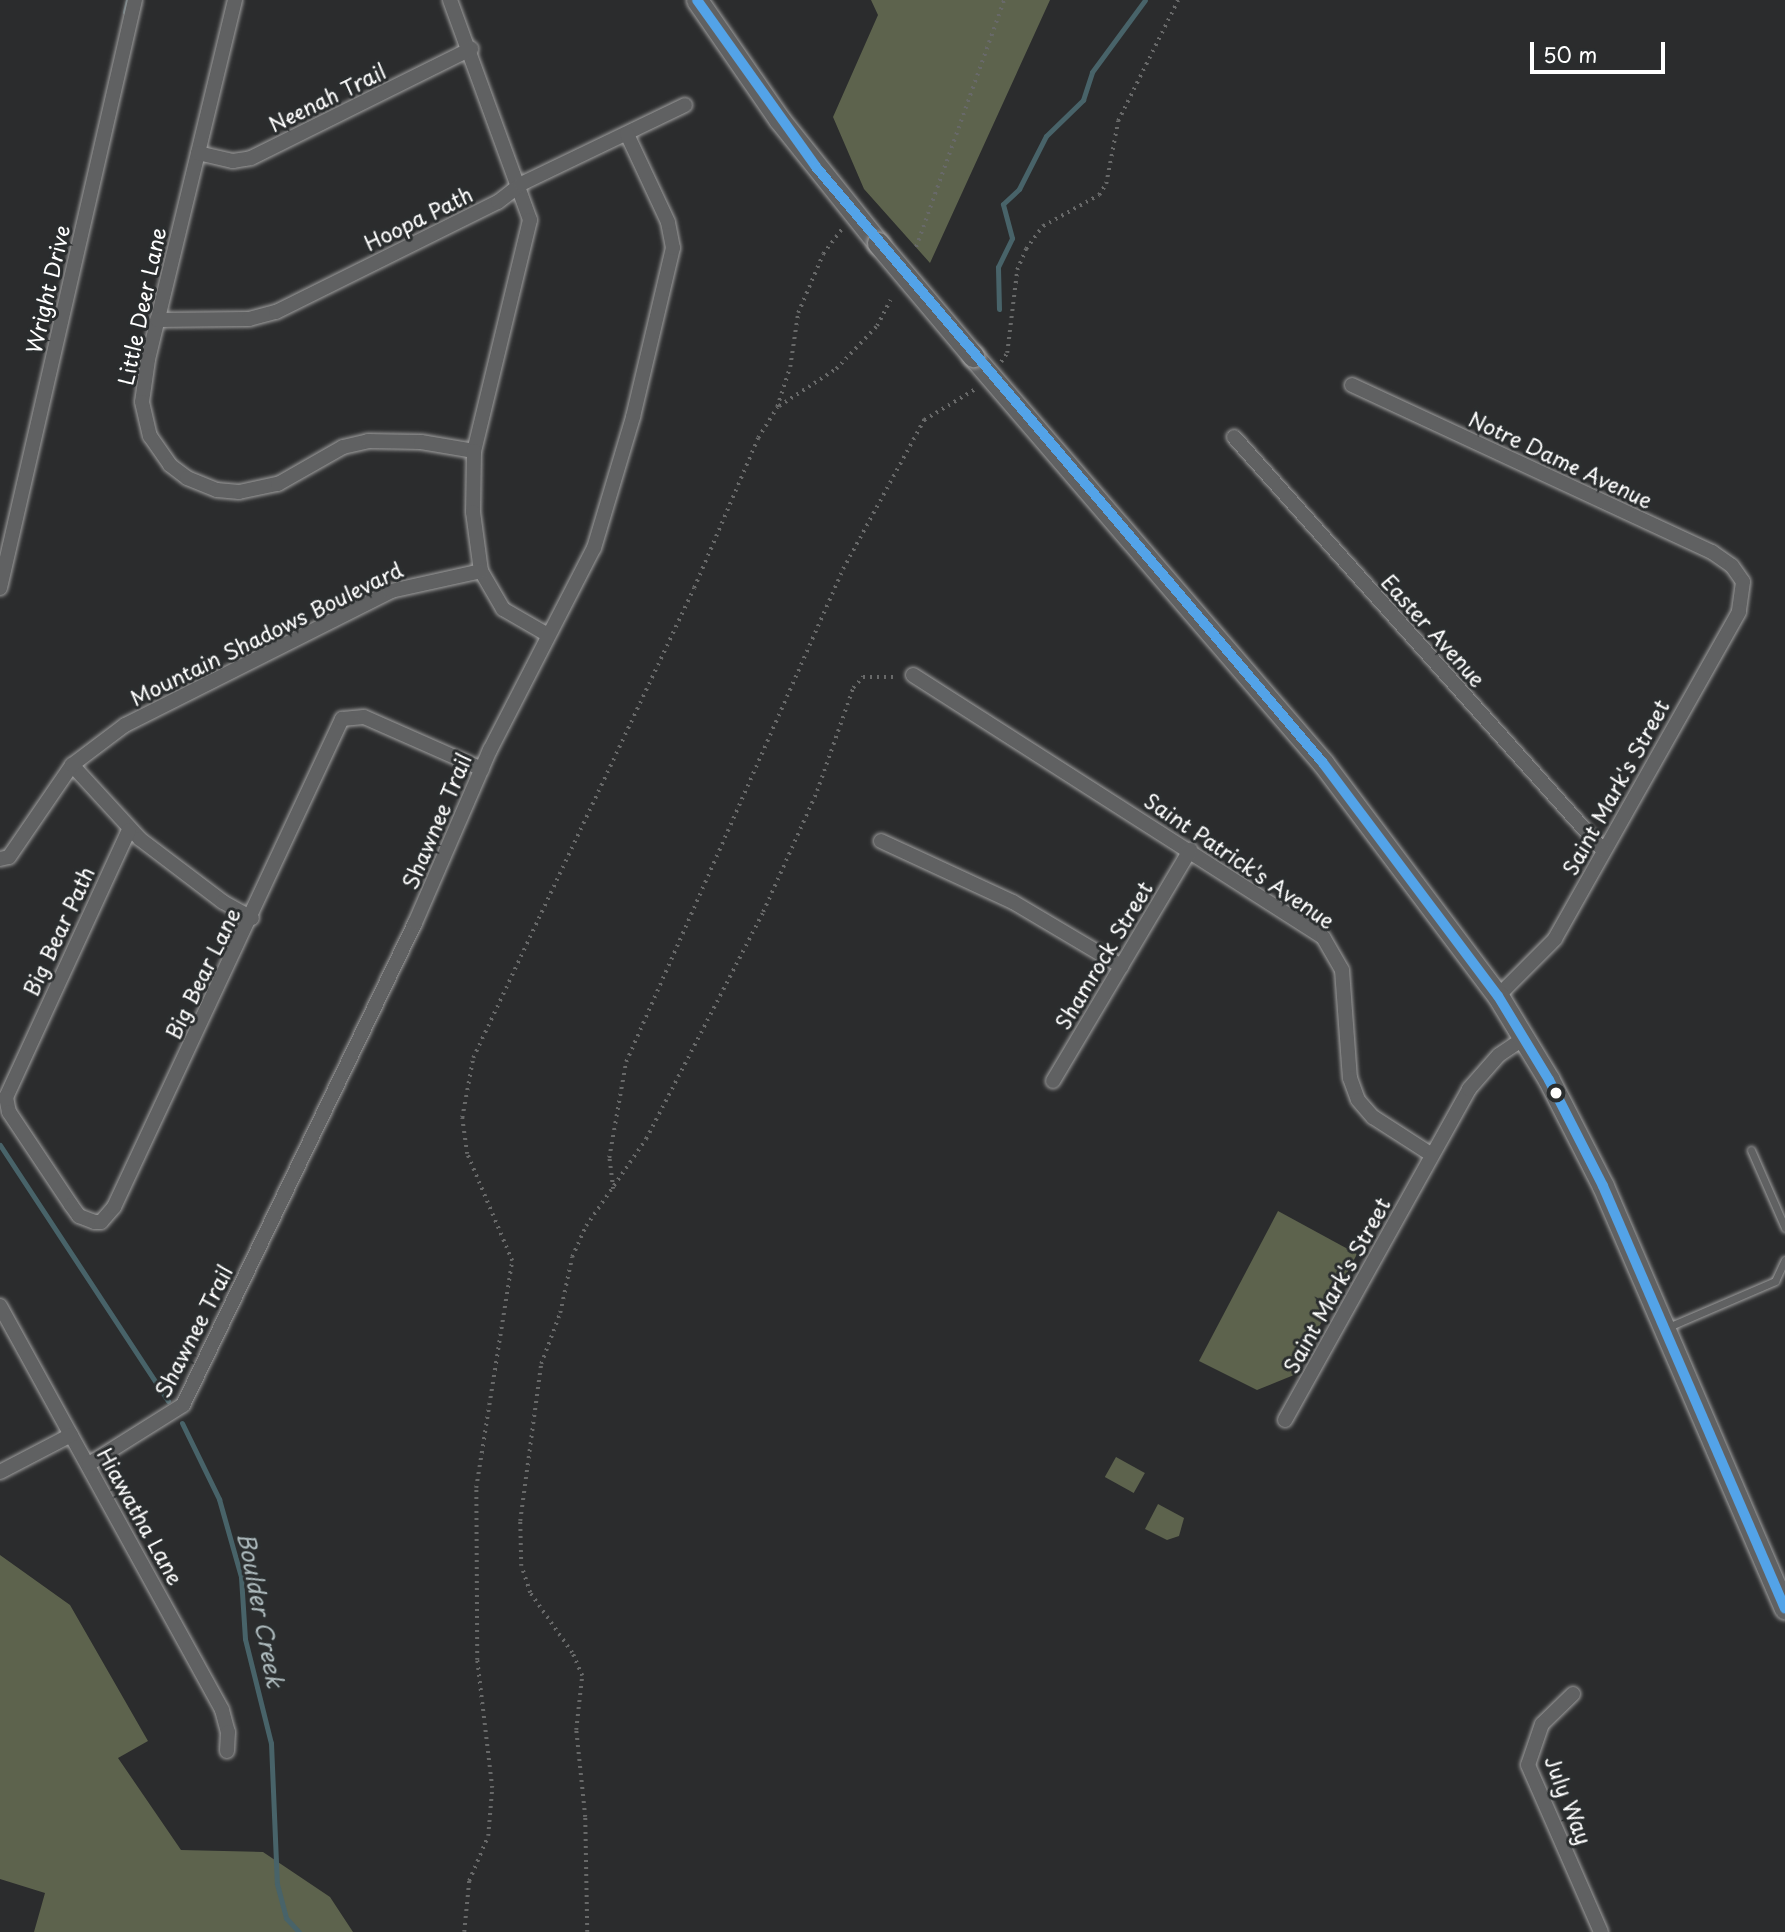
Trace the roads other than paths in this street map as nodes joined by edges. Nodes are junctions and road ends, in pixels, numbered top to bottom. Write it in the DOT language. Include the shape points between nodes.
graph roads {
  1 [pos="135,0"];
  2 [pos="234,0"];
  3 [pos="450,0"];
  4 [pos="698,0"];
  5 [pos="471,49"];
  6 [pos="685,105"];
  7 [pos="627,134"];
  8 [pos="198,153"];
  9 [pos="521,184"];
  10 [pos="156,320"];
  11 [pos="1352,385"];
  12 [pos="1234,437"];
  13 [pos="474,451"];
  14 [pos="481,571"];
  15 [pos="1744,582"];
  16 [pos="0,588"];
  17 [pos="548,635"];
  18 [pos="913,675"];
  19 [pos="72,765"];
  20 [pos="482,769"];
  21 [pos="129,830"];
  22 [pos="881,841"];
  23 [pos="1604,849"];
  24 [pos="1190,850"];
  25 [pos="0,859"];
  26 [pos="252,918"];
  27 [pos="1121,966"];
  28 [pos="1498,996"];
  29 [pos="1524,1038"];
  30 [pos="1053,1081"];
  31 [pos="7,1089"];
  32 [pos="1751,1150"];
  33 [pos="1432,1155"];
  34 [pos="1785,1228"];
  35 [pos="1785,1260"];
  36 [pos="0,1306"];
  37 [pos="1666,1328"];
  38 [pos="1285,1420"];
  39 [pos="71,1435"];
  40 [pos="89,1464"];
  41 [pos="0,1472"];
  42 [pos="1785,1609"];
  43 [pos="1573,1694"];
  44 [pos="227,1751"];
  45 [pos="1601,1932"];
  1 -- 16 [label="street, Wright Drive"];
  2 -- 8 [label="street, Little Deer Lane"];
  3 -- 5 [label="street"];
  4 -- 28 [label="main road, bridge" via="779,119 853,213 1323,763"];
  5 -- 8 [label="street, Neenah Trail" via="251,158 233,161"];
  5 -- 9 [label="street"];
  6 -- 7 [label="street, Hoopa Path"];
  7 -- 9 [label="street, Hoopa Path"];
  7 -- 17 [label="street, Shawnee Trail" via="668,222 673,248 603,523 581,579"];
  8 -- 10 [label="street, Little Deer Lane"];
  9 -- 10 [label="street, Hoopa Path" via="498,202 276,312 249,319"];
  9 -- 13 [label="street" via="530,214 528,238"];
  10 -- 13 [label="street, Little Deer Lane" via="144,419 170,465 202,485 239,492 265,489 343,447 368,440"];
  11 -- 15 [label="street, Notre Dame Avenue" via="1712,552"];
  12 -- 23 [label="street, Easter Avenue"];
  13 -- 14 [label="street" via="473,512"];
  14 -- 17 [label="street" via="503,609"];
  14 -- 19 [label="street, Mountain Shadows Boulevard" via="391,591 125,724"];
  15 -- 23 [label="street, Saint Mark's Street" via="1739,611"];
  17 -- 20 [label="street, Shawnee Trail"];
  18 -- 24 [label="street, Saint Patrick's Avenue"];
  19 -- 21 [label="street"];
  19 -- 25 [label="street, Mountain Shadows Boulevard" via="9,857"];
  20 -- 26 [label="street, Big Bear Lane" via="364,717 342,719"];
  20 -- 40 [label="street, Shawnee Trail" via="410,934 183,1405"];
  21 -- 26 [label="street" via="223,902"];
  21 -- 31 [label="street, Big Bear Path"];
  22 -- 27 [label="street" via="989,890"];
  23 -- 28 [label="street, Saint Mark's Street" via="1549,948"];
  24 -- 27 [label="street, Shamrock Street"];
  24 -- 33 [label="street, Saint Patrick's Avenue" via="1323,937 1334,950 1342,970 1350,1078 1358,1100 1373,1117"];
  26 -- 31 [label="street, Big Bear Lane" via="114,1208 101,1222 79,1216 9,1112"];
  27 -- 30 [label="street, Shamrock Street"];
  28 -- 29 [label="main road"];
  29 -- 33 [label="street, Saint Mark's Street" via="1499,1055 1469,1089"];
  29 -- 37 [label="main road" via="1603,1185"];
  32 -- 34 [label="lane"];
  33 -- 38 [label="street, Saint Mark's Street"];
  35 -- 37 [label="lane" via="1775,1281"];
  36 -- 39 [label="street, Hiawatha Lane"];
  37 -- 42 [label="main road"];
  39 -- 40 [label="street, Hiawatha Lane"];
  39 -- 41 [label="street"];
  40 -- 44 [label="street, Hiawatha Lane" via="222,1710"];
  43 -- 45 [label="street, July Way" via="1542,1724 1528,1765"];
}
